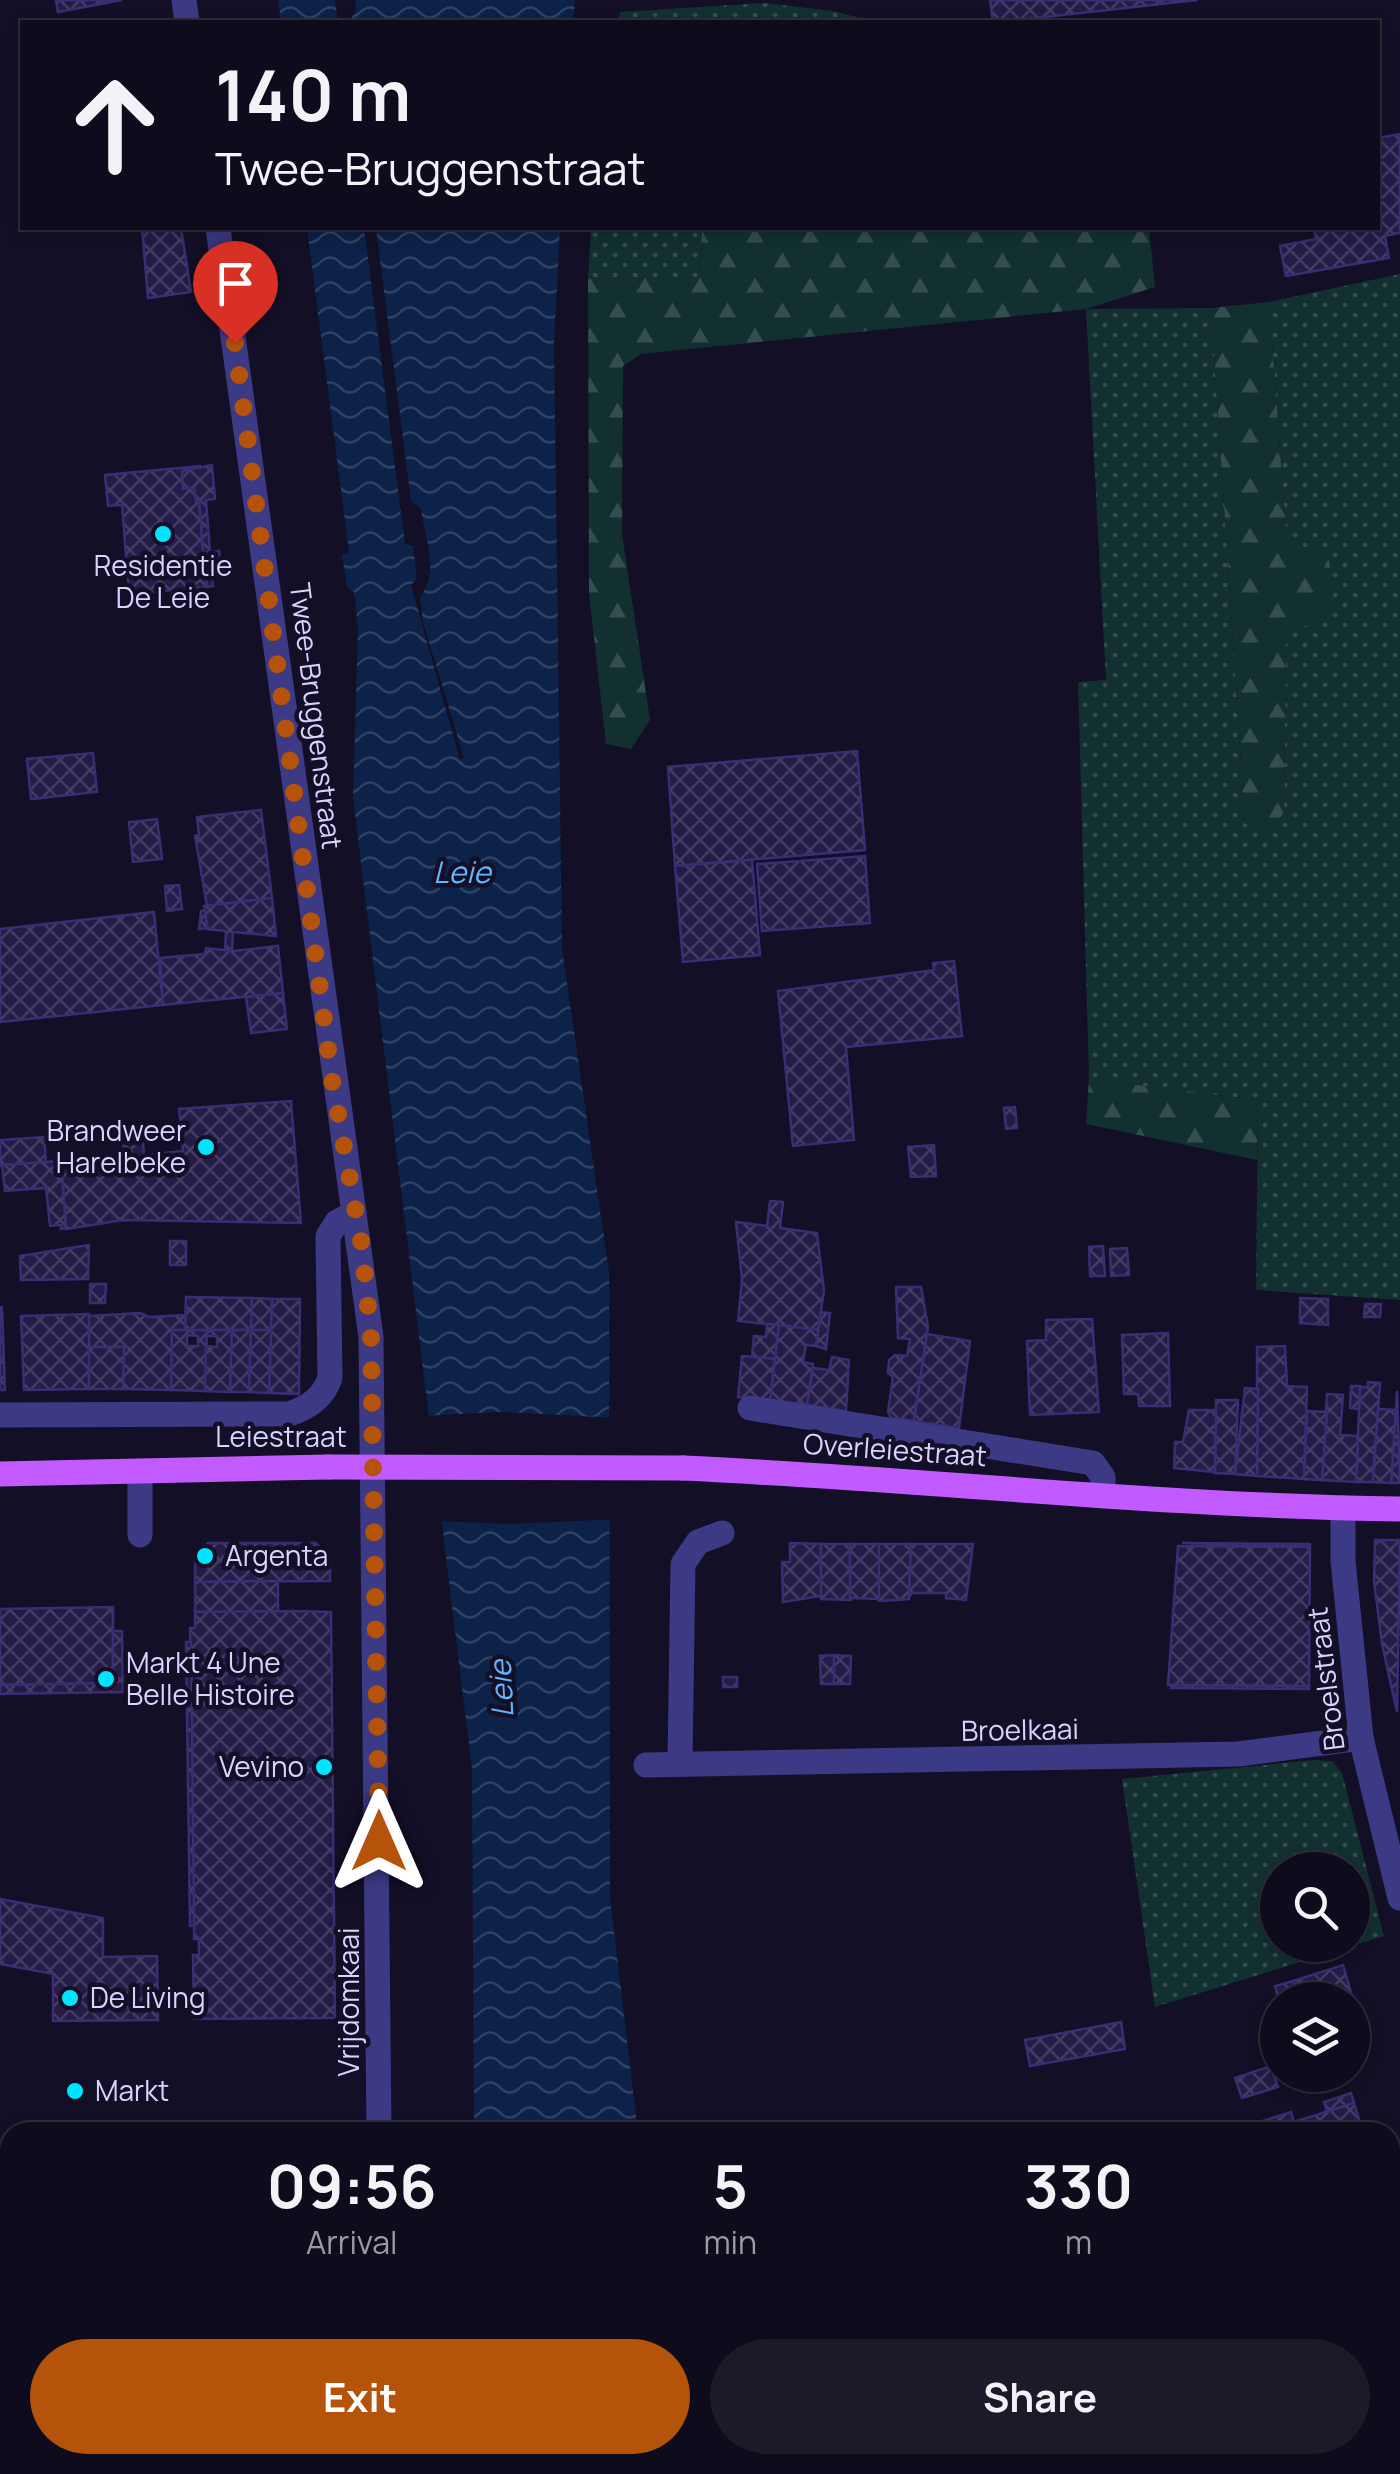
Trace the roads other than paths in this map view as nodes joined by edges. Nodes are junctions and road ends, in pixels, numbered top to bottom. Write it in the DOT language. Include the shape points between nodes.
graph roads {
  1 [pos="218,230"];
  2 [pos="354,1212"];
  3 [pos="750,1408"];
  4 [pos="0,1415"];
  5 [pos="683,1468"];
  6 [pos="140,1472"];
  7 [pos="0,1474"];
  8 [pos="1102,1496"];
  9 [pos="1343,1508"];
  10 [pos="1400,1509"];
  11 [pos="722,1533"];
  12 [pos="140,1536"];
  13 [pos="1361,1738"];
  14 [pos="680,1762"];
  15 [pos="646,1765"];
  16 [pos="1400,1898"];
  17 [pos="379,2122"];
  1 -- 2 [label="street, Twee-Bruggenstraat"];
  2 -- 4 [label="street, Leiestraat" via="328,1236 330,1378 309,1406 288,1414"];
  2 -- 17 [label="street, Vrijdomkaai" via="372,1376"];
  3 -- 8 [label="street, Overleiestraat" via="1092,1463 1103,1476"];
  5 -- 6 [label="main road, Leiestraat, bridge"];
  5 -- 8 [label="main road, Overleiestraat" via="893,1477"];
  6 -- 7 [label="main road, Leiestraat"];
  6 -- 12 [label="street"];
  8 -- 9 [label="main road, Overleiestraat"];
  9 -- 10 [label="main road, Overleiestraat"];
  9 -- 13 [label="street, Broelstraat"];
  11 -- 14 [label="street" via="698,1542 683,1564"];
  13 -- 14 [label="street, Broelkaai" via="1238,1754"];
  13 -- 16 [label="street, Broelstraat"];
  14 -- 15 [label="street, Broelkaai"];
}
